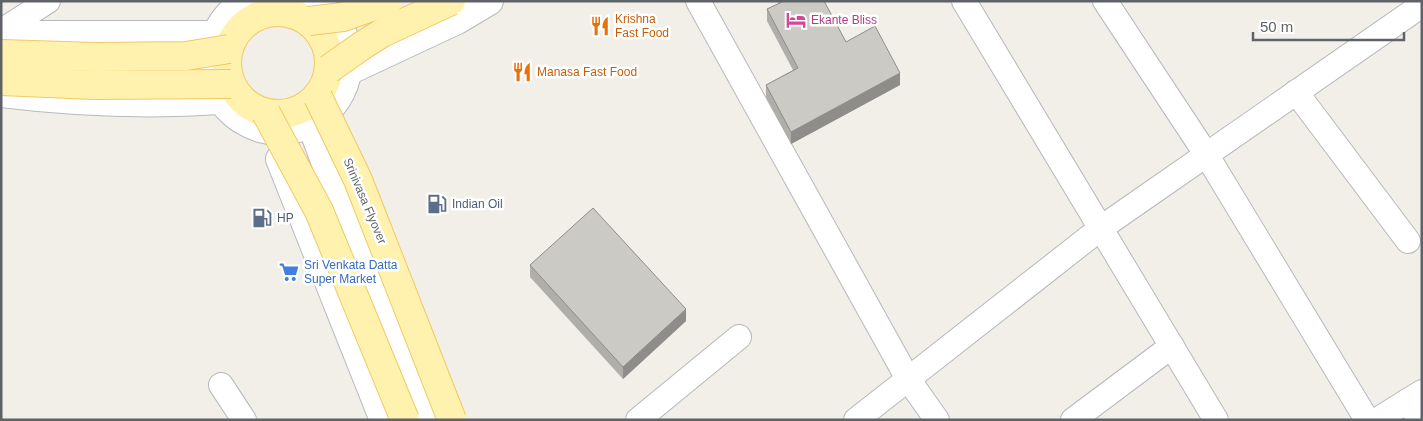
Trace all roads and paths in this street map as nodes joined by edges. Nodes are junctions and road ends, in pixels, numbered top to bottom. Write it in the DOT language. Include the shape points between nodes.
graph roads {
  1 [pos="48,1"];
  2 [pos="246,1"];
  3 [pos="388,1"];
  4 [pos="451,1"];
  5 [pos="489,1"];
  6 [pos="698,1"];
  7 [pos="964,1"];
  8 [pos="1105,1"];
  9 [pos="1422,5"];
  10 [pos="311,11"];
  11 [pos="2,38"];
  12 [pos="222,42"];
  13 [pos="339,70"];
  14 [pos="1,81"];
  15 [pos="226,92"];
  16 [pos="1296,92"];
  17 [pos="1,93"];
  18 [pos="318,96"];
  19 [pos="268,122"];
  20 [pos="311,123"];
  21 [pos="1206,154"];
  22 [pos="1101,228"];
  23 [pos="1408,241"];
  24 [pos="739,337"];
  25 [pos="1172,346"];
  26 [pos="908,378"];
  27 [pos="221,385"];
  28 [pos="1414,396"];
  29 [pos="244,420"];
  30 [pos="384,420"];
  31 [pos="405,420"];
  32 [pos="429,420"];
  33 [pos="452,420"];
  34 [pos="638,420"];
  35 [pos="856,420"];
  36 [pos="937,420"];
  37 [pos="1073,420"];
  38 [pos="1216,420"];
  39 [pos="1367,420"];
  40 [pos="1377,420"];
  41 [pos="1421,420"];
  1 -- 11 [label="street"];
  2 -- 12 [label="street" via="227,16"];
  3 -- 10 [label="main road, bridge" via="343,17"];
  4 -- 13 [label="main road, bridge" via="382,33"];
  5 -- 13 [label="street" via="457,20"];
  6 -- 26 [label="street"];
  7 -- 22 [label="street"];
  8 -- 21 [label="street"];
  9 -- 16 [label="street"];
  10 -- 12 [label="main road" via="262,14"];
  10 -- 13 [label="main road"];
  11 -- 12 [label="main road, bridge" via="96,58 186,56"];
  12 -- 15 [label="main road"];
  13 -- 18 [label="main road"];
  13 -- 20 [label="street" via="344,87 325,114"];
  14 -- 15 [label="main road, bridge"];
  15 -- 17 [label="street" via="187,102 54,100"];
  15 -- 19 [label="main road"];
  16 -- 21 [label="street"];
  16 -- 23 [label="street"];
  18 -- 19 [label="main road" via="305,108"];
  18 -- 33 [label="main road, Srinivasa Flyover, bridge" via="358,180"];
  19 -- 20 [label="street" via="284,131"];
  19 -- 30 [label="street"];
  19 -- 31 [label="main road, bridge" via="319,211"];
  20 -- 32 [label="street"];
  21 -- 22 [label="street"];
  21 -- 39 [label="street"];
  22 -- 25 [label="street"];
  22 -- 26 [label="street"];
  24 -- 34 [label="street"];
  25 -- 37 [label="street"];
  25 -- 38 [label="street"];
  26 -- 35 [label="street"];
  26 -- 36 [label="street"];
  27 -- 29 [label="street"];
  28 -- 40 [label="street"];
  28 -- 41 [label="street"];
}
